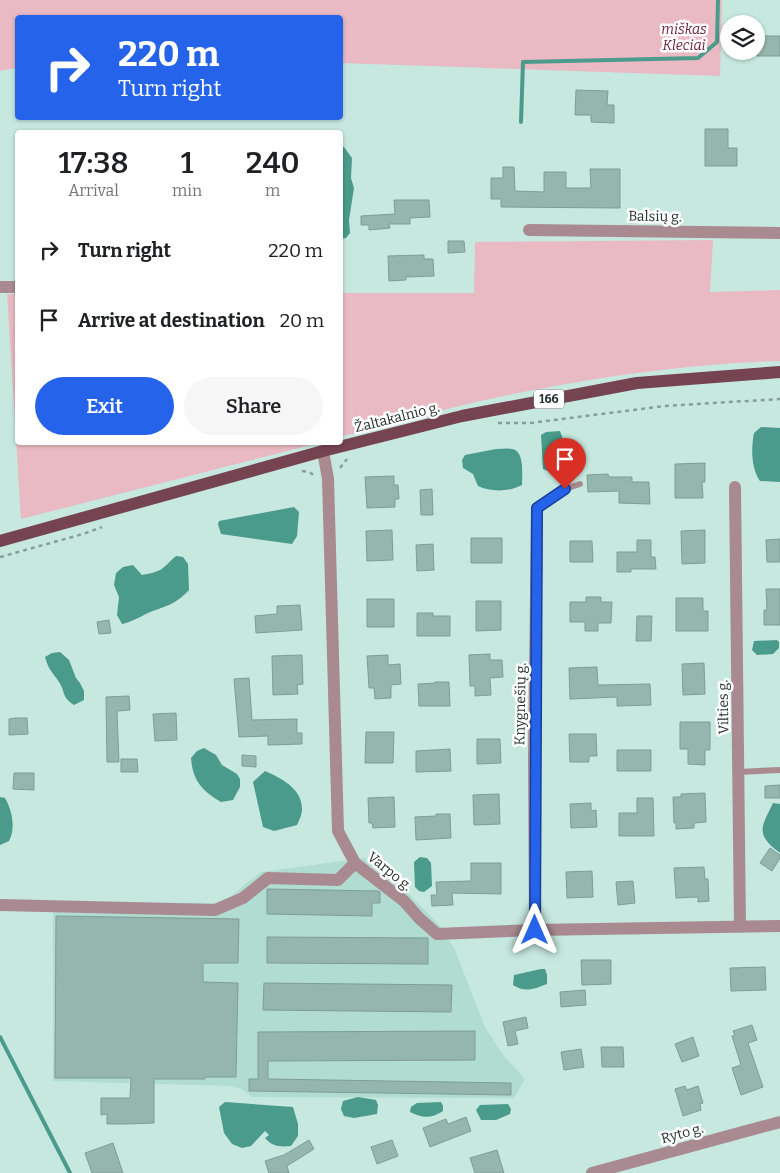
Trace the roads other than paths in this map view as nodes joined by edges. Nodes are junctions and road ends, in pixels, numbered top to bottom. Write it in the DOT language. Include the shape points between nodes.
graph roads {
  1 [pos="529,230"];
  2 [pos="780,233"];
  3 [pos="0,287"];
  4 [pos="15,287"];
  5 [pos="780,372"];
  6 [pos="323,451"];
  7 [pos="580,484"];
  8 [pos="735,487"];
  9 [pos="537,508"];
  10 [pos="0,540"];
  11 [pos="780,770"];
  12 [pos="738,772"];
  13 [pos="355,863"];
  14 [pos="0,905"];
  15 [pos="780,926"];
  16 [pos="740,927"];
  17 [pos="535,930"];
  18 [pos="780,1122"];
  19 [pos="592,1173"];
  1 -- 2 [label="street, Balsių g."];
  3 -- 4 [label="street"];
  5 -- 6 [label="main road, Žaltakalnio g. / 166" via="618,386 462,416"];
  6 -- 10 [label="main road, Žaltakalnio g. / 166"];
  6 -- 13 [label="street, Varpo g." via="328,474 338,831"];
  7 -- 9 [label="lane" via="565,489"];
  8 -- 12 [label="street, Vilties g."];
  9 -- 17 [label="street, Knygnešių g."];
  11 -- 12 [label="lane"];
  12 -- 16 [label="street, Vilties g."];
  13 -- 14 [label="street" via="338,880 268,878 243,898 214,910"];
  13 -- 17 [label="street, Varpo g." via="404,901 437,934"];
  15 -- 16 [label="street, Varpo g."];
  16 -- 17 [label="street, Varpo g."];
  18 -- 19 [label="street, Ryto g."];
}
